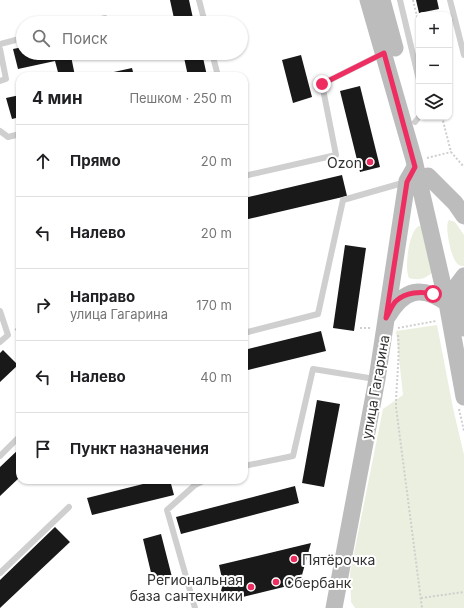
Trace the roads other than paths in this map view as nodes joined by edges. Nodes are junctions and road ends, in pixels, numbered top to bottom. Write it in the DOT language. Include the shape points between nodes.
graph roads {
  1 [pos="199,0"];
  2 [pos="368,0"];
  3 [pos="382,0"];
  4 [pos="400,0"];
  5 [pos="450,0"];
  6 [pos="203,16"];
  7 [pos="16,40"];
  8 [pos="0,44"];
  9 [pos="0,50"];
  10 [pos="384,53"];
  11 [pos="464,55"];
  12 [pos="214,60"];
  13 [pos="416,67"];
  14 [pos="217,72"];
  15 [pos="0,81"];
  16 [pos="416,117"];
  17 [pos="417,120"];
  18 [pos="0,131"];
  19 [pos="16,135"];
  20 [pos="248,175"];
  21 [pos="417,175"];
  22 [pos="461,206"];
  23 [pos="464,276"];
  24 [pos="452,302"];
  25 [pos="0,311"];
  26 [pos="386,318"];
  27 [pos="464,328"];
  28 [pos="248,332"];
  29 [pos="0,342"];
  30 [pos="377,379"];
  31 [pos="461,403"];
  32 [pos="16,440"];
  33 [pos="0,456"];
  34 [pos="248,465"];
  35 [pos="192,484"];
  36 [pos="70,506"];
  37 [pos="0,573"];
  38 [pos="195,608"];
  39 [pos="334,608"];
  1 -- 6 [label="lane"];
  2 -- 10 [label="main road, улица Гагарина"];
  3 -- 16 [label="main road, улица Гагарина"];
  4 -- 13 [label="lane"];
  5 -- 11 [label="lane"];
  7 -- 8 [label="lane"];
  9 -- 15 [label="lane" via="6,80"];
  10 -- 20 [label="lane" via="322,84 336,155"];
  10 -- 21 [label="main road, улица Гагарина"];
  12 -- 14 [label="lane"];
  17 -- 21 [label="main road, улица Гагарина"];
  18 -- 19 [label="lane" via="8,137"];
  21 -- 22 [label="main road, улица Гагарина"];
  21 -- 24 [label="main road, улица Гагарина"];
  21 -- 26 [label="main road, улица Гагарина"];
  21 -- 28 [label="lane" via="343,200 318,314"];
  23 -- 24 [label="main road" via="458,284"];
  24 -- 26 [label="main road" via="433,294 410,294 396,301"];
  24 -- 27 [label="main road, улица Гагарина"];
  24 -- 31 [label="main road, улица Гагарина"];
  25 -- 29 [label="lane" via="8,335"];
  26 -- 30 [label="main road, улица Гагарина"];
  30 -- 34 [label="lane" via="313,369 293,456"];
  30 -- 39 [label="main road, улица Гагарина"];
  32 -- 33 [label="lane"];
  35 -- 38 [label="lane" via="167,510"];
  36 -- 37 [label="lane"];
}
